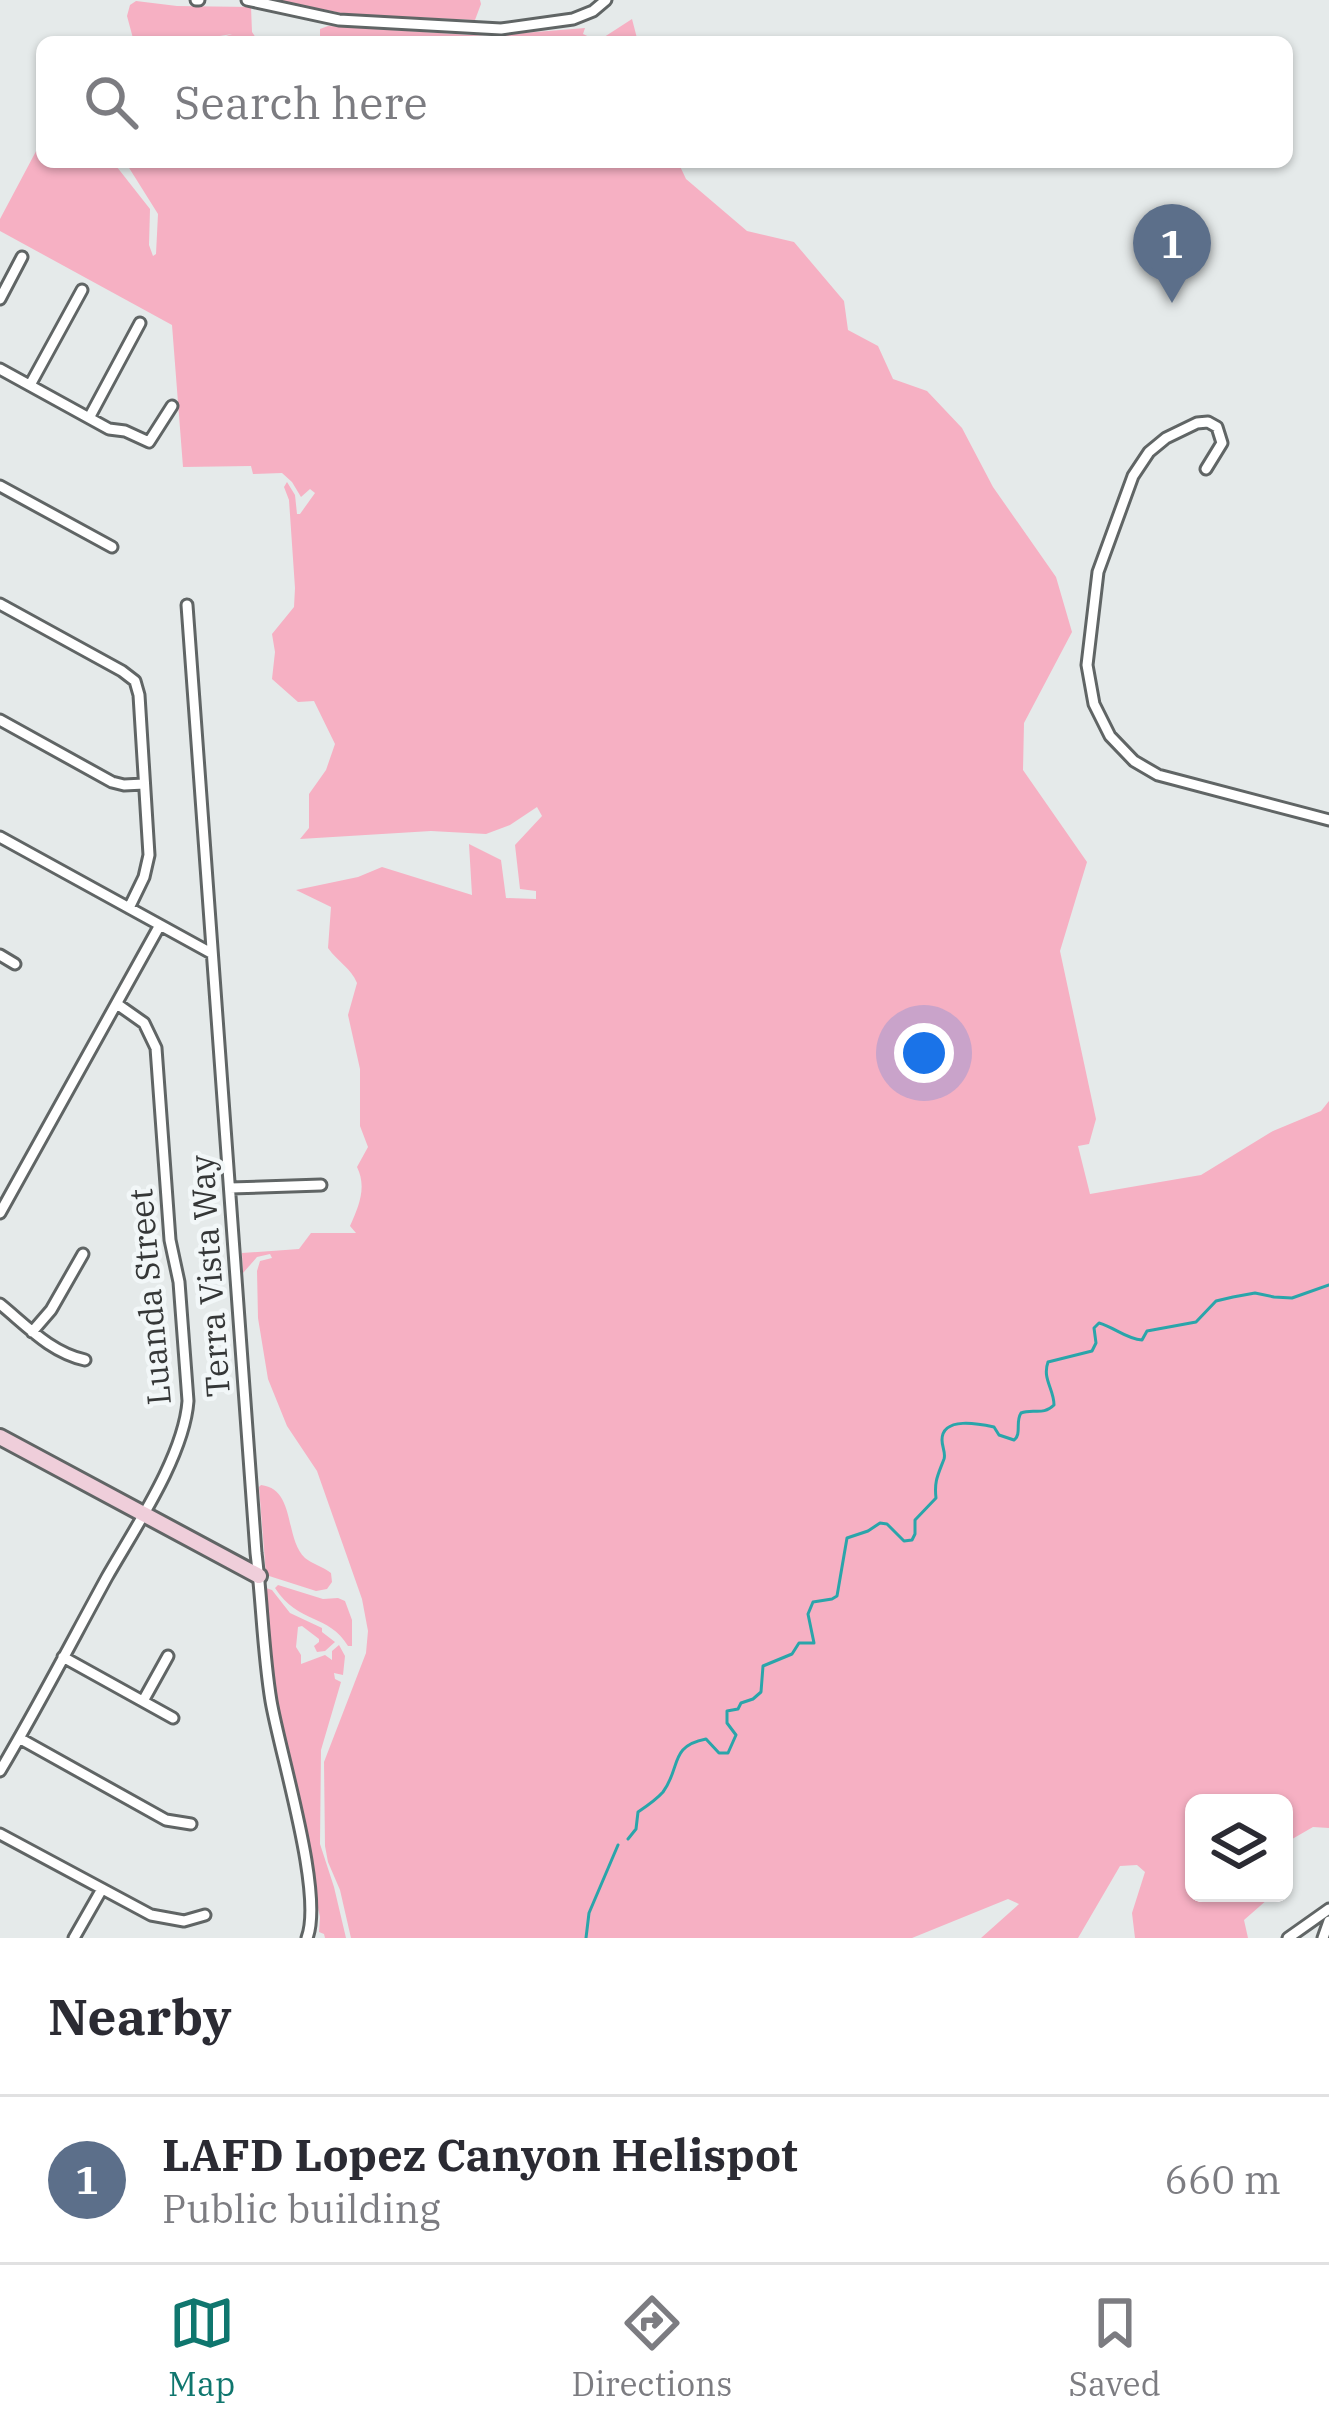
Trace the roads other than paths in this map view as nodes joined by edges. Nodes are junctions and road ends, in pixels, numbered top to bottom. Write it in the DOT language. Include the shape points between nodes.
graph roads {
  1 [pos="247,0"];
  2 [pos="606,0"];
  3 [pos="22,257"];
  4 [pos="82,290"];
  5 [pos="0,299"];
  6 [pos="140,323"];
  7 [pos="0,368"];
  8 [pos="30,386"];
  9 [pos="172,406"];
  10 [pos="89,418"];
  11 [pos="1206,469"];
  12 [pos="0,486"];
  13 [pos="112,547"];
  14 [pos="0,604"];
  15 [pos="187,605"];
  16 [pos="0,720"];
  17 [pos="144,784"];
  18 [pos="1329,820"];
  19 [pos="0,837"];
  20 [pos="129,908"];
  21 [pos="160,925"];
  22 [pos="212,953"];
  23 [pos="0,955"];
  24 [pos="15,964"];
  25 [pos="117,1004"];
  26 [pos="321,1185"];
  27 [pos="230,1188"];
  28 [pos="0,1213"];
  29 [pos="82,1254"];
  30 [pos="0,1304"];
  31 [pos="32,1332"];
  32 [pos="85,1360"];
  33 [pos="0,1437"];
  34 [pos="142,1514"];
  35 [pos="259,1576"];
  36 [pos="168,1656"];
  37 [pos="63,1657"];
  38 [pos="143,1701"];
  39 [pos="173,1718"];
  40 [pos="20,1738"];
  41 [pos="0,1772"];
  42 [pos="191,1824"];
  43 [pos="0,1834"];
  44 [pos="102,1888"];
  45 [pos="1329,1909"];
  46 [pos="205,1915"];
  47 [pos="1329,1921"];
  48 [pos="74,1938"];
  49 [pos="307,1938"];
  50 [pos="1288,1938"];
  51 [pos="1323,1938"];
  1 -- 2 [label="street" via="339,20 501,29 573,19"];
  3 -- 5 [label="street"];
  4 -- 8 [label="street"];
  6 -- 10 [label="street"];
  7 -- 8 [label="street"];
  8 -- 10 [label="street"];
  9 -- 10 [label="street" via="149,442"];
  11 -- 18 [label="street" via="1221,437 1208,422 1166,438 1133,476 1098,572 1088,664 1094,704 1110,736 1157,775"];
  12 -- 13 [label="street"];
  14 -- 17 [label="street" via="135,681"];
  15 -- 22 [label="street, Terra Vista Way"];
  16 -- 17 [label="street" via="112,782"];
  17 -- 20 [label="street" via="149,855"];
  19 -- 20 [label="street"];
  20 -- 21 [label="street"];
  21 -- 22 [label="street"];
  21 -- 25 [label="street"];
  22 -- 27 [label="street, Terra Vista Way"];
  23 -- 24 [label="street"];
  25 -- 28 [label="street"];
  25 -- 34 [label="street, Luanda Street" via="144,1023 156,1048 188,1401 179,1442"];
  26 -- 27 [label="street"];
  27 -- 35 [label="street, Terra Vista Way"];
  29 -- 31 [label="street"];
  30 -- 31 [label="street"];
  31 -- 32 [label="street"];
  33 -- 34 [label="street"];
  34 -- 35 [label="street"];
  34 -- 37 [label="street, Luanda Street"];
  35 -- 49 [label="street, Terra Vista Way" via="270,1697 312,1906"];
  36 -- 38 [label="street"];
  37 -- 38 [label="street"];
  37 -- 40 [label="street, Luanda Street"];
  38 -- 39 [label="street"];
  40 -- 41 [label="street, Luanda Street"];
  40 -- 42 [label="street" via="166,1820"];
  43 -- 44 [label="street"];
  44 -- 46 [label="street" via="167,1919"];
  44 -- 48 [label="street"];
  45 -- 50 [label="street"];
  47 -- 51 [label="street"];
}
